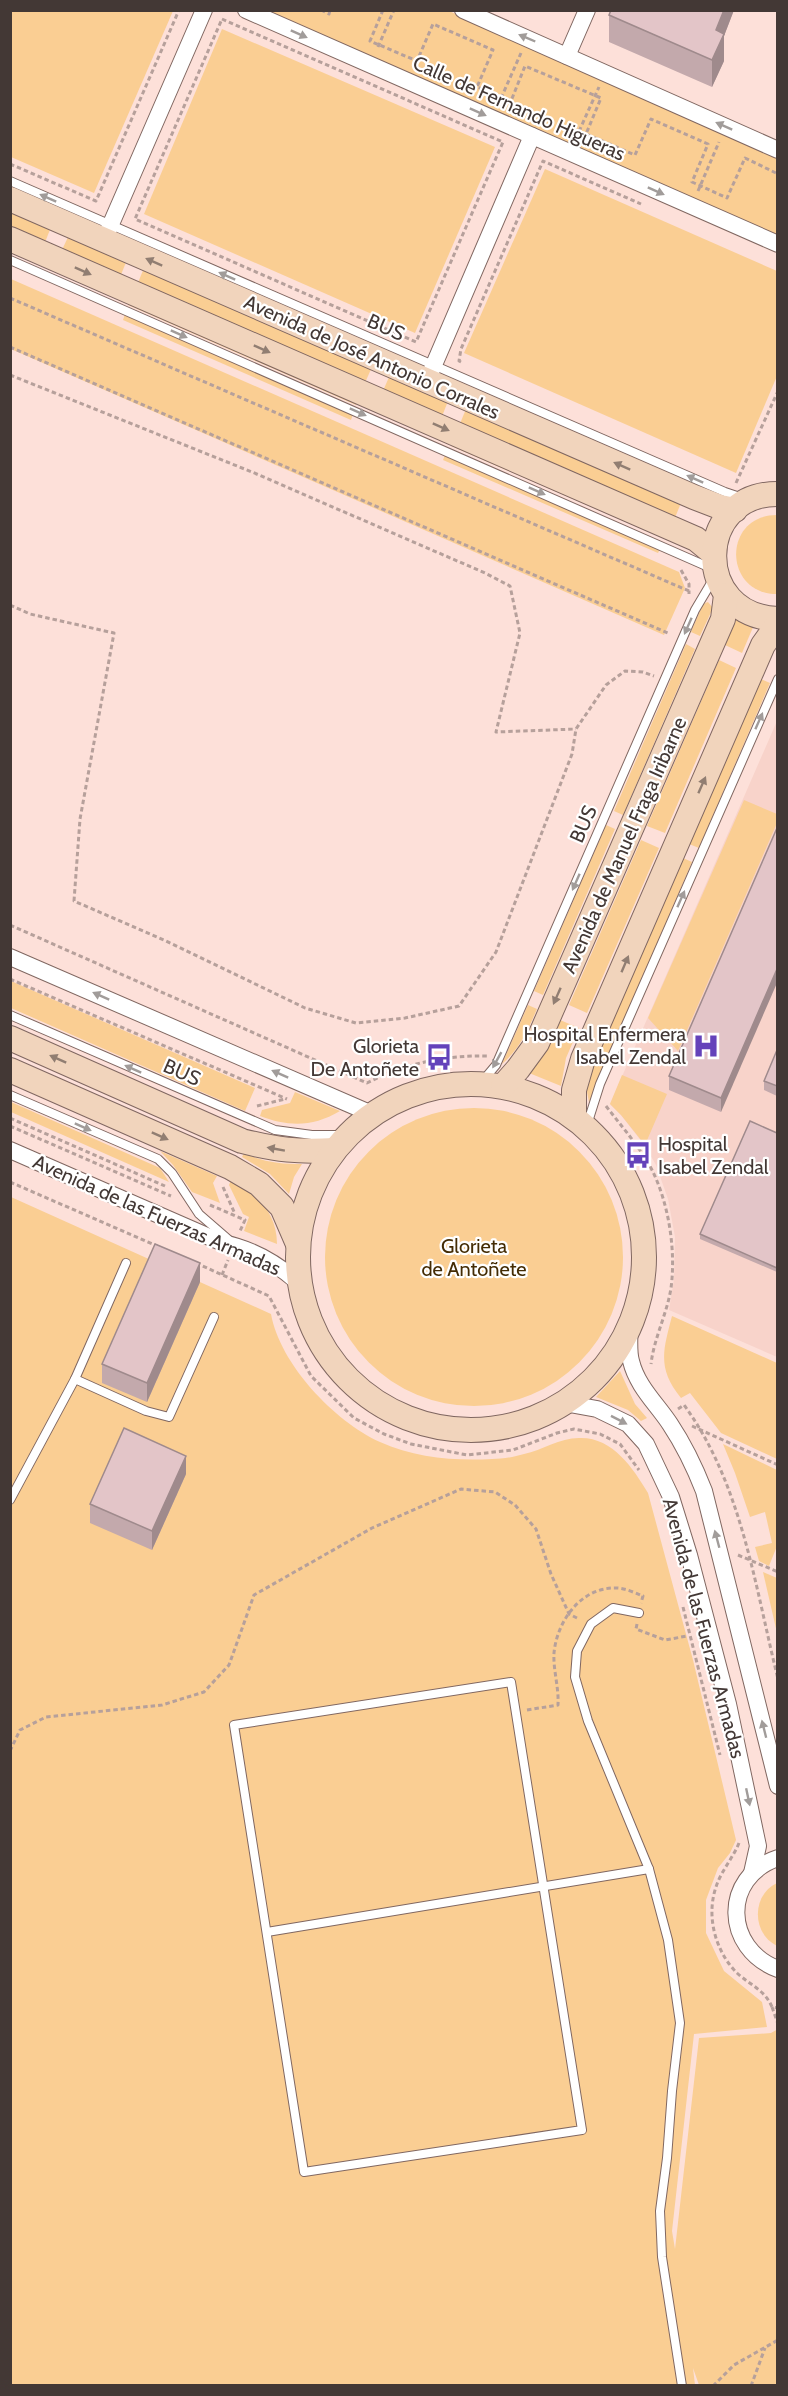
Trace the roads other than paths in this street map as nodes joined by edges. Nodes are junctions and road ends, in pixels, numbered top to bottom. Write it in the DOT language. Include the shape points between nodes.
graph roads {
  1 [pos="204,10"];
  2 [pos="246,10"];
  3 [pos="463,10"];
  4 [pos="587,10"];
  5 [pos="567,56"];
  6 [pos="532,136"];
  7 [pos="777,150"];
  8 [pos="10,181"];
  9 [pos="10,200"];
  10 [pos="107,233"];
  11 [pos="10,239"];
  12 [pos="777,243"];
  13 [pos="10,260"];
  14 [pos="430,373"];
  15 [pos="777,472"];
  16 [pos="755,500"];
  17 [pos="717,573"];
  18 [pos="777,619"];
  19 [pos="777,624"];
  20 [pos="777,679"];
  21 [pos="10,957"];
  22 [pos="10,1015"];
  23 [pos="10,1038"];
  24 [pos="10,1070"];
  25 [pos="491,1085"];
  26 [pos="10,1095"];
  27 [pos="372,1114"];
  28 [pos="580,1122"];
  29 [pos="341,1142"];
  30 [pos="10,1150"];
  31 [pos="298,1244"];
  32 [pos="234,1245"];
  33 [pos="126,1263"];
  34 [pos="300,1284"];
  35 [pos="214,1317"];
  36 [pos="629,1328"];
  37 [pos="75,1379"];
  38 [pos="564,1403"];
  39 [pos="10,1500"];
  40 [pos="639,1613"];
  41 [pos="777,1786"];
  42 [pos="777,1858"];
  43 [pos="649,1869"];
  44 [pos="752,1873"];
  45 [pos="545,1886"];
  46 [pos="267,1932"];
  47 [pos="777,1969"];
  48 [pos="681,2385"];
  1 -- 10 [label="street"];
  2 -- 6 [label="street, Calle de Fernando Higueras, one-way"];
  5 -- 3 [label="street, one-way"];
  4 -- 5 [label="street"];
  7 -- 5 [label="street, one-way"];
  6 -- 12 [label="street, Calle de Fernando Higueras, one-way"];
  6 -- 14 [label="street"];
  10 -- 8 [label="lane, one-way"];
  9 -- 10 [label="street, Avenida de José Antonio Corrales"];
  14 -- 10 [label="street, Avenida de José Antonio Corrales, one-way"];
  11 -- 17 [label="street, Avenida de José Antonio Corrales, one-way" via="696,539"];
  13 -- 17 [label="lane, one-way"];
  16 -- 14 [label="street, Avenida de José Antonio Corrales, one-way" via="708,503"];
  15 -- 16 [label="street"];
  16 -- 17 [label="street, Avenida de Manuel Fraga Iribarne" via="723,523 714,544"];
  17 -- 18 [label="street, Avenida de José Antonio Corrales" via="738,607"];
  17 -- 25 [label="lane, BUS, one-way" via="695,609 496,1065"];
  17 -- 25 [label="street, Avenida de Manuel Fraga Iribarne, one-way" via="723,620 537,1043 518,1069"];
  28 -- 19 [label="street, one-way" via="574,1090 583,1059 763,645"];
  28 -- 20 [label="lane, one-way"];
  27 -- 21 [label="street, one-way"];
  29 -- 22 [label="lane, BUS, one-way" via="275,1130"];
  29 -- 23 [label="street, one-way" via="305,1152 242,1141"];
  24 -- 31 [label="street, Avenida de las Fuerzas Armadas, one-way" via="230,1167 259,1184 282,1208"];
  25 -- 27 [label="street" via="442,1086"];
  25 -- 28 [label="street" via="540,1098"];
  26 -- 32 [label="lane, one-way" via="158,1159 192,1205"];
  27 -- 29 [label="street"];
  28 -- 36 [label="street" via="619,1167 639,1213 645,1264 642,1289"];
  29 -- 31 [label="street" via="309,1194"];
  30 -- 32 [label="street, Avenida de las Fuerzas Armadas"];
  31 -- 34 [label="street"];
  32 -- 34 [label="street, Avenida de las Fuerzas Armadas" via="275,1263"];
  33 -- 37 [label="lane"];
  34 -- 38 [label="street" via="314,1330 336,1365 358,1388 400,1414 447,1428 487,1429 519,1423"];
  35 -- 37 [label="lane" via="169,1417 146,1411"];
  36 -- 38 [label="street" via="605,1366"];
  41 -- 36 [label="street, Avenida de las Fuerzas Armadas, one-way" via="704,1491 677,1435 636,1376 630,1359"];
  37 -- 39 [label="lane"];
  38 -- 44 [label="street, Avenida de las Fuerzas Armadas, one-way" via="597,1409 628,1424 646,1444 671,1497 728,1704 758,1846"];
  40 -- 43 [label="lane" via="613,1608 591,1624 577,1651 575,1677 588,1721"];
  42 -- 44 [label="street"];
  43 -- 45 [label="lane"];
  43 -- 48 [label="lane" via="668,1940 680,2023 660,2211 662,2257"];
  44 -- 47 [label="street" via="736,1904 736,1922 752,1953"];
  45 -- 46 [label="lane"];
  45 -- 46 [label="lane" via="512,1682 234,1725"];
  45 -- 46 [label="lane" via="582,2130 304,2172"];
}
